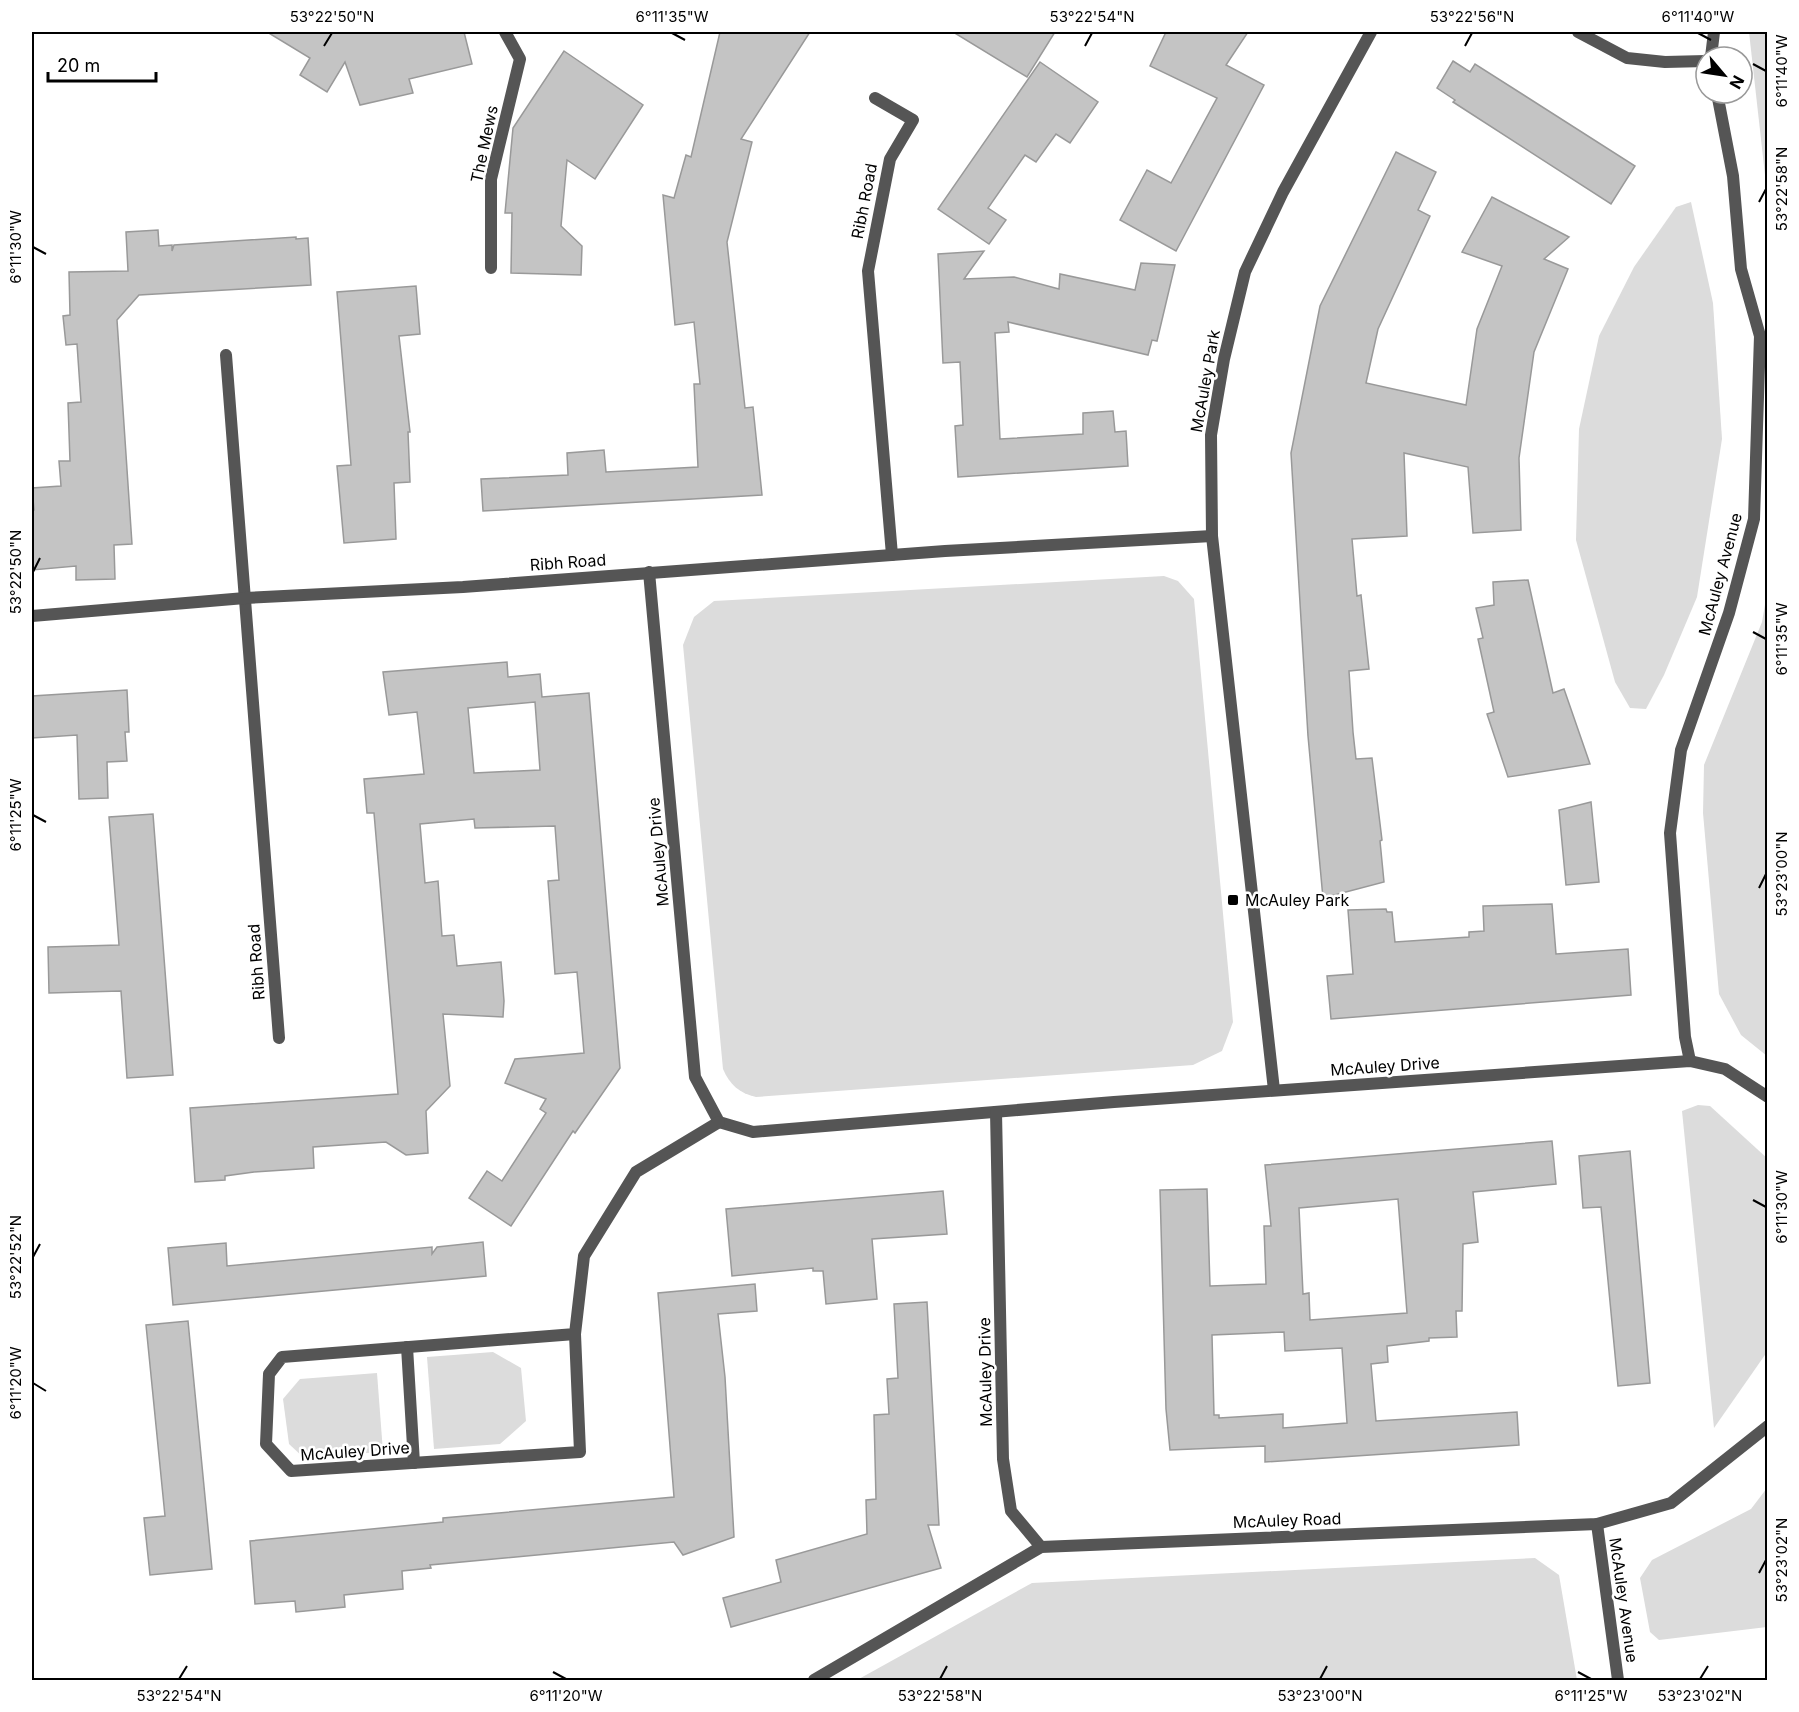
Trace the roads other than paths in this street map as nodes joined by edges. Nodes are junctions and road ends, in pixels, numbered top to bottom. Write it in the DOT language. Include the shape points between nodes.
graph roads {
  1 [pos="505,32"];
  2 [pos="1371,32"];
  3 [pos="1578,32"];
  4 [pos="1694,61"];
  5 [pos="875,98"];
  6 [pos="1719,105"];
  7 [pos="491,268"];
  8 [pos="226,355"];
  9 [pos="1212,536"];
  10 [pos="892,555"];
  11 [pos="649,572"];
  12 [pos="245,598"];
  13 [pos="32,616"];
  14 [pos="279,1038"];
  15 [pos="1690,1061"];
  16 [pos="1274,1090"];
  17 [pos="1767,1097"];
  18 [pos="996,1112"];
  19 [pos="719,1122"];
  20 [pos="575,1334"];
  21 [pos="407,1347"];
  22 [pos="1767,1426"];
  23 [pos="414,1463"];
  24 [pos="1597,1524"];
  25 [pos="1041,1547"];
  26 [pos="814,1680"];
  27 [pos="1618,1680"];
  1 -- 7 [label="street, The Mews" via="520,58 491,179"];
  2 -- 9 [label="street, McAuley Park" via="1283,192 1245,272 1211,435"];
  3 -- 4 [label="street" via="1627,58"];
  5 -- 10 [label="street, Ribh Road" via="913,120 890,159 868,271"];
  6 -- 15 [label="street, McAuley Avenue" via="1733,176 1741,269 1760,336 1754,519 1729,613 1681,750 1670,832"];
  8 -- 12 [label="street, Ribh Road"];
  9 -- 10 [label="street, Ribh Road"];
  9 -- 16 [label="street, McAuley Park"];
  10 -- 11 [label="street, Ribh Road"];
  11 -- 12 [label="street, Ribh Road"];
  11 -- 19 [label="street, McAuley Drive" via="695,1077"];
  12 -- 13 [label="street, Ribh Road"];
  12 -- 14 [label="street, Ribh Road"];
  15 -- 16 [label="street, McAuley Drive"];
  15 -- 17 [label="street, McAuley Drive" via="1725,1069"];
  16 -- 18 [label="street, McAuley Drive"];
  18 -- 19 [label="street, McAuley Drive" via="753,1132"];
  18 -- 25 [label="street, McAuley Drive" via="1003,1459 1011,1511"];
  19 -- 20 [label="street, McAuley Drive" via="636,1172 584,1256"];
  20 -- 21 [label="street, McAuley Drive"];
  20 -- 23 [label="street, McAuley Drive" via="580,1452"];
  21 -- 23 [label="street"];
  21 -- 23 [label="street, McAuley Drive" via="282,1357 269,1374 266,1444 291,1471"];
  22 -- 24 [label="street, McAuley Road" via="1671,1503"];
  24 -- 25 [label="street, McAuley Road"];
  24 -- 27 [label="street, McAuley Avenue"];
  25 -- 26 [label="street, McAuley Road"];
}
